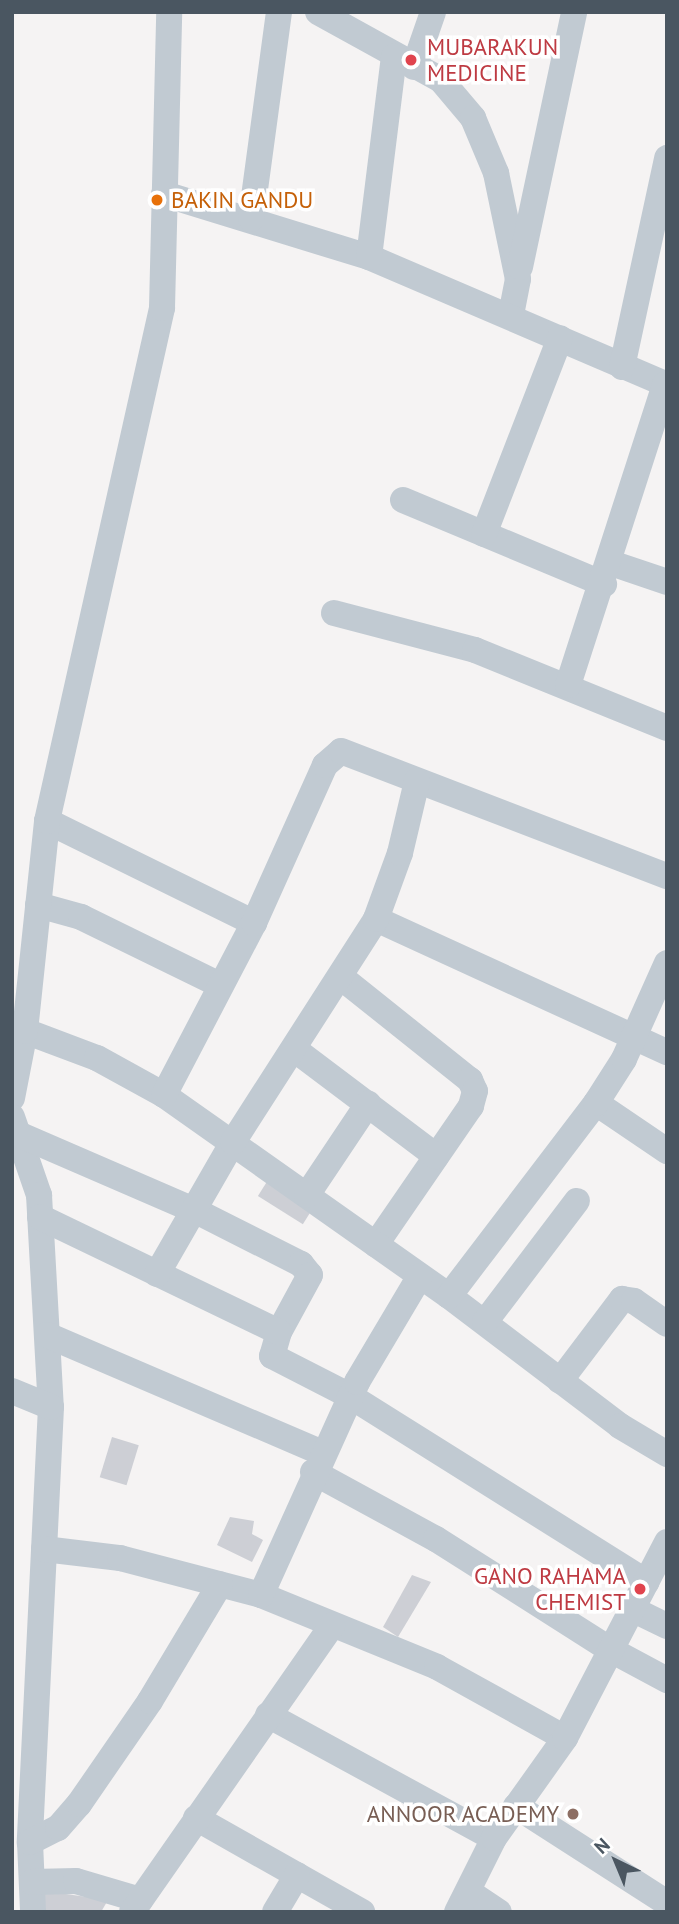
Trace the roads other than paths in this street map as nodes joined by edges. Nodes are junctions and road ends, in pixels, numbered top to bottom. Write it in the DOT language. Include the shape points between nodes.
graph roads {
  1 [pos="169,12"];
  2 [pos="279,12"];
  3 [pos="318,12"];
  4 [pos="433,12"];
  5 [pos="575,12"];
  6 [pos="404,62"];
  7 [pos="667,158"];
  8 [pos="164,194"];
  9 [pos="251,219"];
  10 [pos="369,257"];
  11 [pos="518,279"];
  12 [pos="510,315"];
  13 [pos="559,338"];
  14 [pos="622,367"];
  15 [pos="666,384"];
  16 [pos="403,500"];
  17 [pos="484,534"];
  18 [pos="607,573"];
  19 [pos="667,582"];
  20 [pos="334,613"];
  21 [pos="568,685"];
  22 [pos="667,728"];
  23 [pos="417,781"];
  24 [pos="47,821"];
  25 [pos="667,876"];
  26 [pos="38,905"];
  27 [pos="376,919"];
  28 [pos="254,923"];
  29 [pos="667,963"];
  30 [pos="342,978"];
  31 [pos="220,985"];
  32 [pos="24,1031"];
  33 [pos="633,1038"];
  34 [pos="294,1049"];
  35 [pos="667,1052"];
  36 [pos="164,1095"];
  37 [pos="12,1098"];
  38 [pos="596,1103"];
  39 [pos="368,1104"];
  40 [pos="15,1126"];
  41 [pos="233,1142"];
  42 [pos="667,1151"];
  43 [pos="436,1156"];
  44 [pos="307,1195"];
  45 [pos="578,1201"];
  46 [pos="194,1210"];
  47 [pos="40,1217"];
  48 [pos="376,1244"];
  49 [pos="157,1274"];
  50 [pos="420,1276"];
  51 [pos="449,1296"];
  52 [pos="485,1322"];
  53 [pos="667,1324"];
  54 [pos="279,1332"];
  55 [pos="47,1335"];
  56 [pos="561,1381"];
  57 [pos="12,1391"];
  58 [pos="350,1396"];
  59 [pos="51,1407"];
  60 [pos="667,1454"];
  61 [pos="317,1462"];
  62 [pos="667,1542"];
  63 [pos="44,1549"];
  64 [pos="646,1582"];
  65 [pos="220,1584"];
  66 [pos="261,1595"];
  67 [pos="632,1609"];
  68 [pos="332,1625"];
  69 [pos="667,1626"];
  70 [pos="611,1650"];
  71 [pos="667,1680"];
  72 [pos="268,1715"];
  73 [pos="565,1738"];
  74 [pos="516,1806"];
  75 [pos="196,1818"];
  76 [pos="494,1838"];
  77 [pos="30,1842"];
  78 [pos="297,1875"];
  79 [pos="27,1896"];
  80 [pos="463,1902"];
  81 [pos="667,1903"];
  82 [pos="136,1906"];
  83 [pos="275,1912"];
  84 [pos="362,1912"];
  85 [pos="499,1912"];
  1 -- 8 [label="street"];
  2 -- 9 [label="street"];
  3 -- 6 [label="street"];
  4 -- 6 [label="street"];
  5 -- 11 [label="street"];
  6 -- 10 [label="street"];
  6 -- 11 [label="street" via="441,80 473,118 496,173"];
  7 -- 14 [label="street"];
  8 -- 9 [label="street"];
  8 -- 24 [label="street" via="162,308"];
  9 -- 10 [label="street"];
  10 -- 12 [label="street"];
  11 -- 12 [label="street"];
  12 -- 13 [label="street"];
  13 -- 14 [label="street"];
  13 -- 17 [label="street"];
  14 -- 15 [label="street"];
  15 -- 18 [label="street"];
  16 -- 17 [label="street"];
  17 -- 18 [label="street"];
  18 -- 19 [label="street"];
  18 -- 21 [label="street"];
  20 -- 21 [label="street" via="475,650"];
  21 -- 22 [label="street"];
  23 -- 25 [label="street"];
  23 -- 27 [label="street" via="400,853"];
  23 -- 28 [label="street" via="341,751 332,757"];
  24 -- 26 [label="street"];
  24 -- 28 [label="street"];
  26 -- 31 [label="street" via="81,917"];
  26 -- 32 [label="street"];
  27 -- 30 [label="street"];
  27 -- 33 [label="street"];
  28 -- 31 [label="street"];
  29 -- 33 [label="street"];
  30 -- 34 [label="street"];
  30 -- 43 [label="street" via="470,1080 475,1091 471,1106"];
  31 -- 36 [label="street"];
  32 -- 36 [label="street" via="97,1058"];
  32 -- 37 [label="street"];
  33 -- 35 [label="street"];
  33 -- 38 [label="street"];
  34 -- 39 [label="street"];
  34 -- 41 [label="street"];
  36 -- 41 [label="street"];
  38 -- 42 [label="street"];
  38 -- 51 [label="street"];
  39 -- 43 [label="street"];
  39 -- 44 [label="street"];
  40 -- 46 [label="street"];
  40 -- 47 [label="street" via="39,1195"];
  41 -- 44 [label="street"];
  41 -- 46 [label="street"];
  43 -- 48 [label="street"];
  44 -- 48 [label="street"];
  45 -- 52 [label="street"];
  46 -- 49 [label="street"];
  46 -- 54 [label="street" via="305,1268 310,1275"];
  47 -- 49 [label="street"];
  47 -- 55 [label="street"];
  48 -- 50 [label="street"];
  49 -- 54 [label="street"];
  50 -- 51 [label="street"];
  50 -- 58 [label="street"];
  51 -- 52 [label="street"];
  52 -- 56 [label="street"];
  53 -- 56 [label="street" via="634,1301 622,1299"];
  54 -- 58 [label="street" via="270,1351 279,1362"];
  55 -- 59 [label="street"];
  55 -- 61 [label="street"];
  56 -- 60 [label="street" via="620,1426"];
  57 -- 59 [label="street"];
  58 -- 61 [label="street"];
  58 -- 64 [label="street"];
  59 -- 63 [label="street"];
  61 -- 66 [label="street"];
  61 -- 70 [label="street"];
  62 -- 64 [label="street"];
  63 -- 65 [label="street" via="120,1558"];
  63 -- 77 [label="street"];
  64 -- 67 [label="street"];
  65 -- 66 [label="street"];
  65 -- 77 [label="street" via="150,1702 79,1804 58,1828"];
  66 -- 68 [label="street"];
  67 -- 69 [label="street"];
  67 -- 70 [label="street"];
  68 -- 72 [label="street"];
  68 -- 73 [label="street" via="437,1667"];
  70 -- 71 [label="street"];
  70 -- 73 [label="street"];
  72 -- 75 [label="street"];
  72 -- 76 [label="street"];
  73 -- 74 [label="street"];
  74 -- 76 [label="street"];
  74 -- 81 [label="street"];
  75 -- 78 [label="street"];
  75 -- 82 [label="street"];
  76 -- 80 [label="street"];
  77 -- 79 [label="street"];
  78 -- 83 [label="street"];
  78 -- 84 [label="street"];
  79 -- 82 [label="street" via="76,1881"];
  80 -- 85 [label="street"];
}
